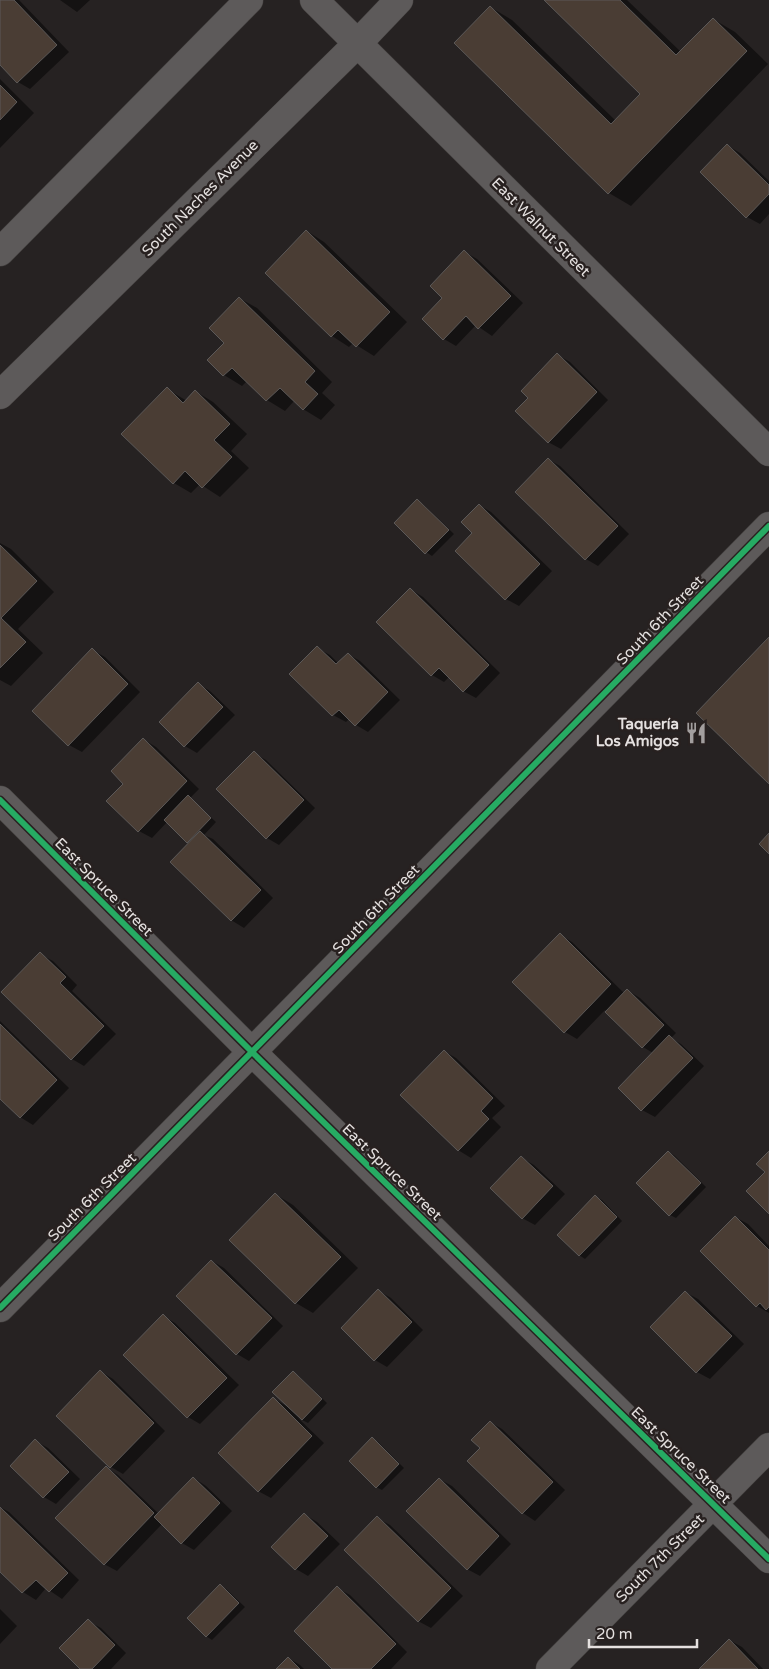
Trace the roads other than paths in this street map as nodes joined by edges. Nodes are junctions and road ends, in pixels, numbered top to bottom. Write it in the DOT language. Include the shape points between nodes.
graph roads {
  1 [pos="249,0"];
  2 [pos="314,0"];
  3 [pos="399,0"];
  4 [pos="358,44"];
  5 [pos="0,252"];
  6 [pos="0,395"];
  7 [pos="769,452"];
  8 [pos="769,526"];
  9 [pos="0,800"];
  10 [pos="252,1052"];
  11 [pos="0,1308"];
  12 [pos="769,1447"];
  13 [pos="713,1504"];
  14 [pos="769,1559"];
  15 [pos="550,1669"];
  1 -- 5 [label="street"];
  2 -- 4 [label="street, East Walnut Street"];
  3 -- 4 [label="street, South Naches Avenue"];
  4 -- 6 [label="street, South Naches Avenue"];
  4 -- 7 [label="street, East Walnut Street"];
  8 -- 10 [label="street, South 6th Street"];
  9 -- 10 [label="street, East Spruce Street"];
  10 -- 11 [label="street, South 6th Street"];
  10 -- 13 [label="street, East Spruce Street"];
  12 -- 13 [label="street, South 7th Street"];
  13 -- 14 [label="street, East Spruce Street"];
  13 -- 15 [label="street, South 7th Street"];
}
